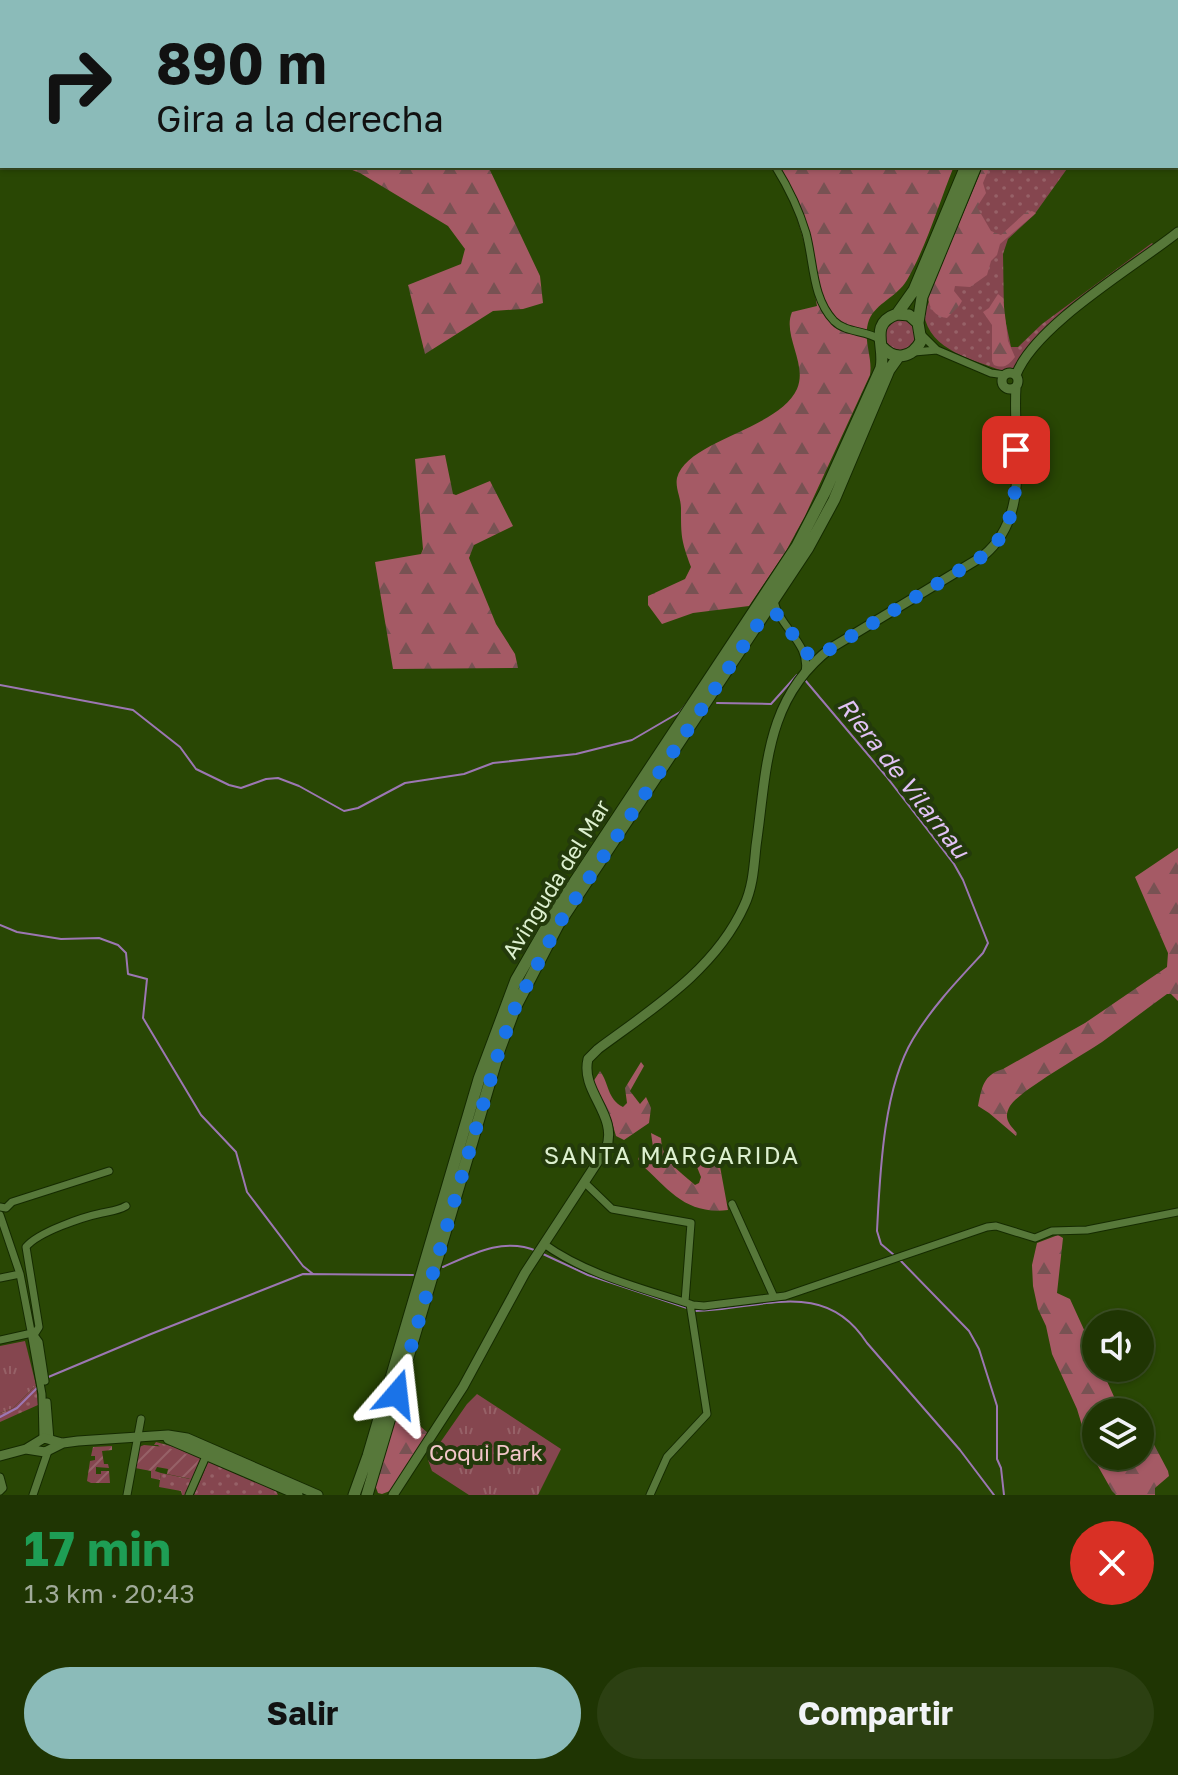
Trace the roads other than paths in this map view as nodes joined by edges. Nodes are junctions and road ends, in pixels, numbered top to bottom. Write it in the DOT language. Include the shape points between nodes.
graph roads {
  1 [pos="776,168"];
  2 [pos="965,168"];
  3 [pos="975,168"];
  4 [pos="1178,232"];
  5 [pos="897,314"];
  6 [pos="882,323"];
  7 [pos="920,329"];
  8 [pos="861,332"];
  9 [pos="880,343"];
  10 [pos="937,350"];
  11 [pos="914,352"];
  12 [pos="899,356"];
  13 [pos="1007,377"];
  14 [pos="1016,387"];
  15 [pos="774,600"];
  16 [pos="779,615"];
  17 [pos="760,621"];
  18 [pos="806,653"];
  19 [pos="821,656"];
  20 [pos="805,672"];
  21 [pos="109,1171"];
  22 [pos="584,1182"];
  23 [pos="732,1204"];
  24 [pos="126,1206"];
  25 [pos="1,1210"];
  26 [pos="1178,1212"];
  27 [pos="543,1245"];
  28 [pos="20,1274"];
  29 [pos="0,1278"];
  30 [pos="774,1297"];
  31 [pos="688,1303"];
  32 [pos="32,1336"];
  33 [pos="0,1340"];
  34 [pos="43,1381"];
  35 [pos="141,1419"];
  36 [pos="157,1436"];
  37 [pos="138,1437"];
  38 [pos="46,1444"];
  39 [pos="207,1454"];
  40 [pos="0,1456"];
  41 [pos="0,1477"];
  42 [pos="366,1480"];
  43 [pos="0,1491"];
  44 [pos="651,1493"];
  45 [pos="33,1495"];
  46 [pos="128,1495"];
  47 [pos="189,1495"];
  48 [pos="298,1495"];
  49 [pos="318,1495"];
  50 [pos="354,1495"];
  51 [pos="367,1495"];
  52 [pos="393,1495"];
  1 -- 8 [label="street" via="805,230 820,302 835,323"];
  2 -- 5 [label="main road" via="914,290"];
  3 -- 7 [label="main road" via="922,297"];
  4 -- 13 [label="street" via="1042,335"];
  5 -- 6 [label="main road"];
  5 -- 7 [label="main road" via="909,315"];
  6 -- 8 [label="street"];
  6 -- 9 [label="main road"];
  7 -- 10 [label="street"];
  7 -- 11 [label="main road"];
  8 -- 9 [label="street"];
  9 -- 12 [label="main road"];
  9 -- 42 [label="main road, Avinguda del Mar" via="881,368 797,546 558,907 516,980 479,1079"];
  10 -- 11 [label="street"];
  10 -- 13 [label="street"];
  11 -- 12 [label="main road"];
  12 -- 15 [label="main road, Avinguda del Mar" via="834,500"];
  13 -- 14 [label="street" via="1019,380"];
  13 -- 14 [label="street" via="1006,389"];
  14 -- 19 [label="street" via="1014,503 1003,535 976,561"];
  15 -- 16 [label="street"];
  15 -- 17 [label="main road, Avinguda del Mar"];
  16 -- 17 [label="street" via="770,613"];
  16 -- 18 [label="street"];
  17 -- 42 [label="main road, Avinguda del Mar" via="558,925 515,1008"];
  18 -- 19 [label="street"];
  18 -- 20 [label="street"];
  19 -- 20 [label="street"];
  20 -- 22 [label="street" via="788,693 775,724 752,879 740,914 689,980 588,1059 588,1080 607,1117 609,1140"];
  21 -- 25 [label="street"];
  22 -- 27 [label="street"];
  22 -- 31 [label="street" via="612,1209 691,1223"];
  23 -- 30 [label="street"];
  24 -- 32 [label="street" via="28,1243 25,1253 39,1327"];
  25 -- 28 [label="street"];
  26 -- 30 [label="street" via="1035,1238 987,1227"];
  27 -- 31 [label="street" via="590,1270"];
  27 -- 52 [label="street" via="463,1387"];
  28 -- 29 [label="street"];
  28 -- 32 [label="street"];
  30 -- 31 [label="street" via="704,1306"];
  31 -- 44 [label="street" via="707,1414 667,1457"];
  32 -- 33 [label="street"];
  32 -- 34 [label="street" via="39,1342"];
  34 -- 38 [label="street"];
  34 -- 38 [label="street"];
  35 -- 37 [label="street"];
  36 -- 37 [label="street"];
  36 -- 39 [label="street"];
  36 -- 49 [label="street" via="187,1438"];
  37 -- 38 [label="street"];
  37 -- 46 [label="street"];
  38 -- 40 [label="street"];
  38 -- 45 [label="street"];
  39 -- 47 [label="street"];
  39 -- 48 [label="street"];
  41 -- 43 [label="street"];
  42 -- 50 [label="main road"];
  42 -- 51 [label="main road"];
}
